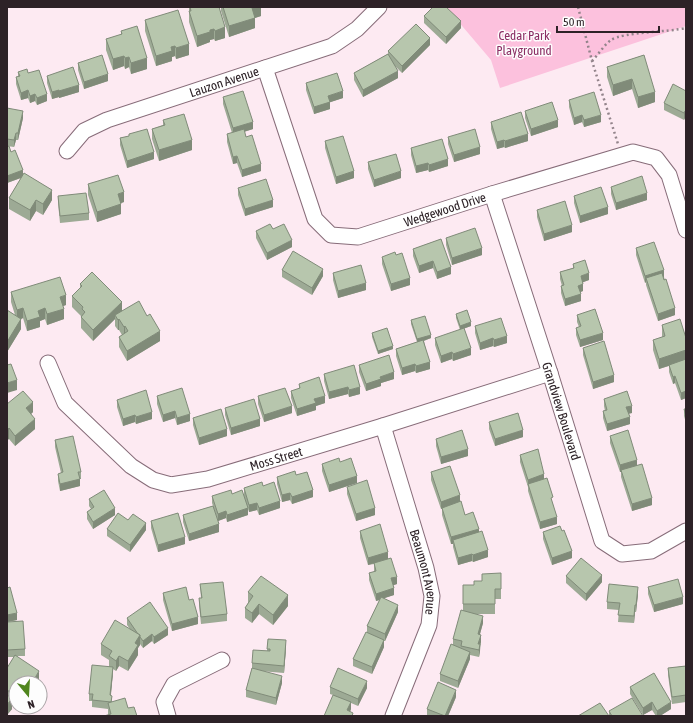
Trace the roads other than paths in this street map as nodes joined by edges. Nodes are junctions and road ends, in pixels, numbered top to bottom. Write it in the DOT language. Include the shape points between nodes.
graph roads {
  1 [pos="379,7"];
  2 [pos="265,68"];
  3 [pos="67,151"];
  4 [pos="492,194"];
  5 [pos="686,230"];
  6 [pos="48,363"];
  7 [pos="550,373"];
  8 [pos="383,426"];
  9 [pos="686,531"];
  10 [pos="222,660"];
  11 [pos="168,716"];
  12 [pos="393,716"];
  1 -- 2 [label="street, Lauzon Avenue" via="357,29 332,46"];
  2 -- 3 [label="street, Lauzon Avenue" via="107,120 84,132"];
  2 -- 4 [label="street, Wedgewood Drive" via="315,219 331,235 358,237"];
  4 -- 5 [label="street, Wedgewood Drive" via="633,152 656,158 669,175"];
  4 -- 7 [label="street, Grandview Boulevard"];
  6 -- 8 [label="street, Moss Street" via="65,403 131,466 153,480 171,485 208,479"];
  7 -- 8 [label="street, Moss Street"];
  7 -- 9 [label="street, Grandview Boulevard" via="602,541 622,554 651,551"];
  8 -- 12 [label="street, Beaumont Avenue" via="432,596 429,625"];
  10 -- 11 [label="street" via="174,684 164,702"];
}
